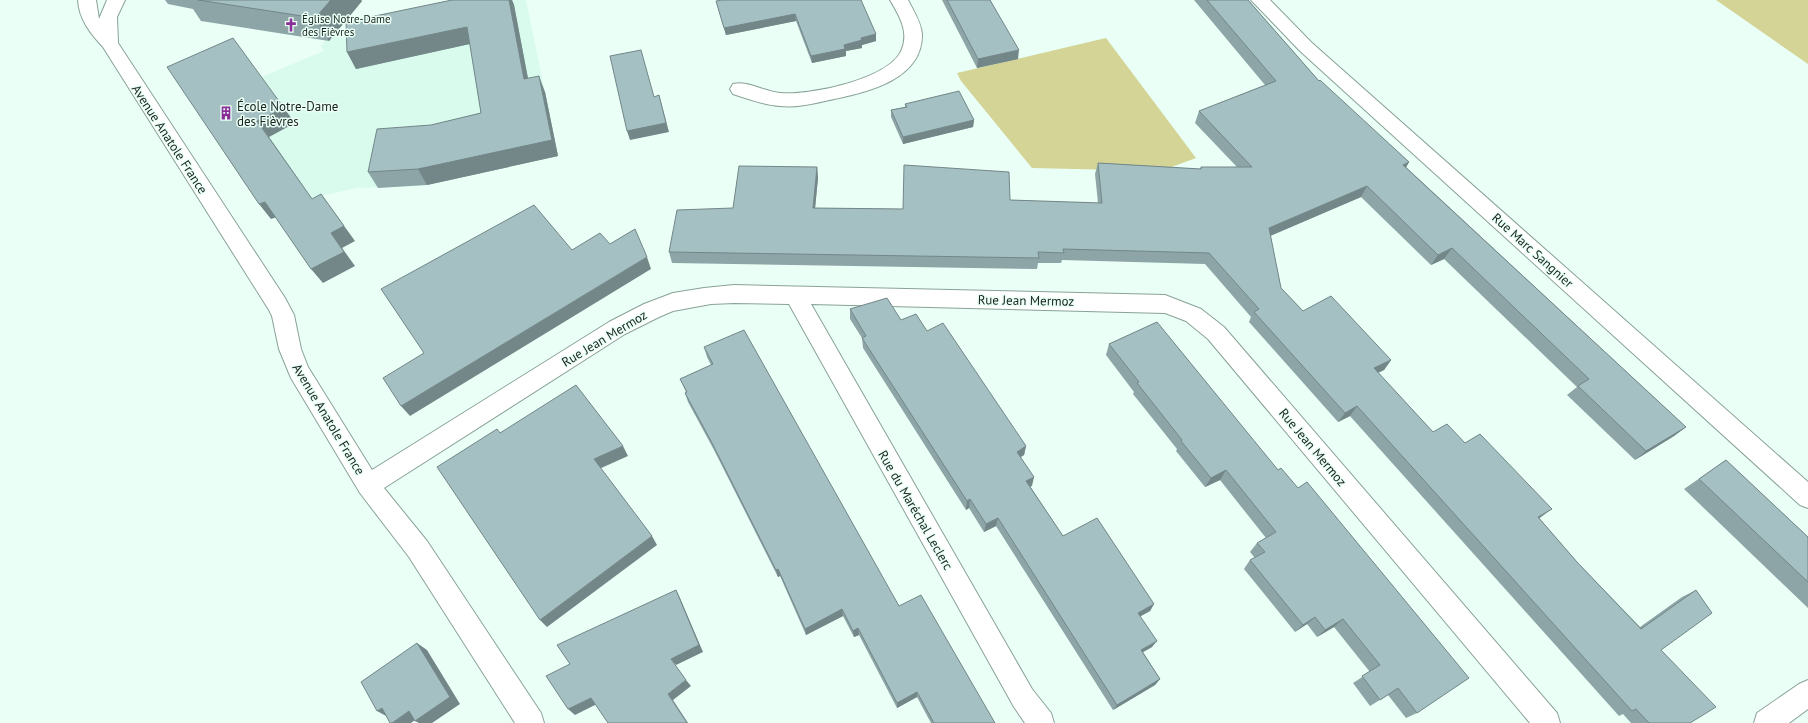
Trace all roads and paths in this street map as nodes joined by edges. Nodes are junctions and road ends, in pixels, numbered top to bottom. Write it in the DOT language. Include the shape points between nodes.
graph roads {
  1 [pos="87,0"];
  2 [pos="116,0"];
  3 [pos="899,0"];
  4 [pos="1260,0"];
  5 [pos="109,43"];
  6 [pos="739,89"];
  7 [pos="795,296"];
  8 [pos="368,485"];
  9 [pos="1808,497"];
  10 [pos="1808,693"];
  11 [pos="531,723"];
  12 [pos="1041,723"];
  13 [pos="1548,723"];
  14 [pos="1767,723"];
  1 -- 5 [label="street, Avenue Anatole France" via="94,25"];
  2 -- 5 [label="street" via="108,17"];
  3 -- 6 [label="street" via="911,24 912,44 900,64 878,81 801,100 772,99"];
  4 -- 9 [label="street, Rue Marc Sangnier" via="1306,47"];
  5 -- 8 [label="street, Avenue Anatole France" via="277,304 283,315 298,371"];
  7 -- 8 [label="street, Rue Jean Mermoz" via="703,296 672,302 647,312 617,328"];
  7 -- 12 [label="street, Rue du Maréchal Leclerc" via="1019,692"];
  7 -- 13 [label="street, Rue Jean Mermoz" via="1142,303 1165,304 1186,310 1203,320 1216,334"];
  8 -- 11 [label="street, Avenue Anatole France" via="418,549"];
  10 -- 14 [label="street"];
}
